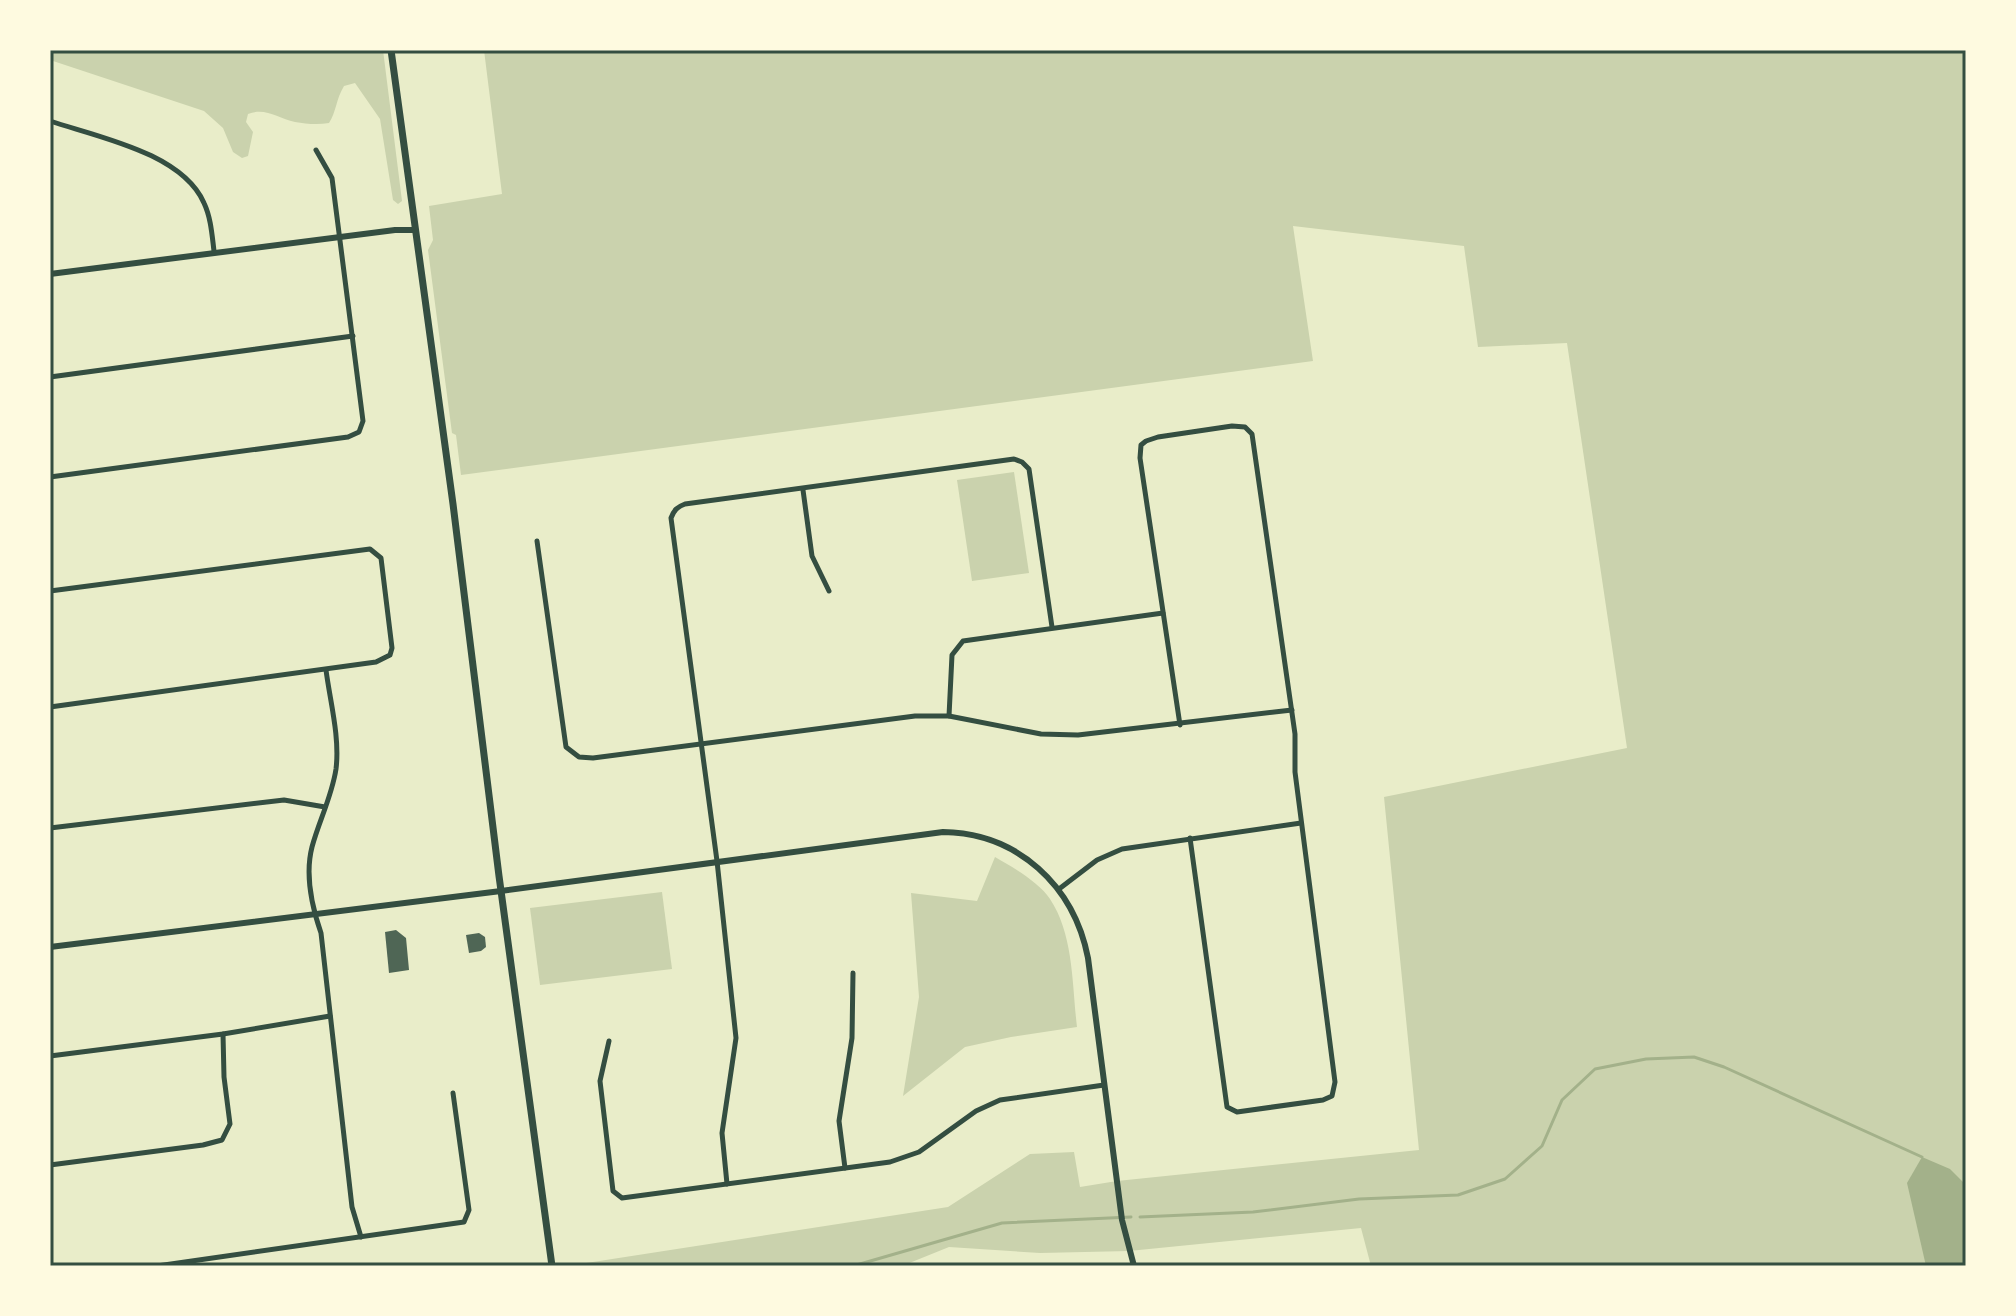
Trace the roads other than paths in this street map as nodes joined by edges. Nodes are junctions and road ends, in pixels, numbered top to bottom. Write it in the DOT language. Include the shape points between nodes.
graph roads {
  1 [pos="391,50"];
  2 [pos="50,121"];
  3 [pos="316,150"];
  4 [pos="414,230"];
  5 [pos="340,236"];
  6 [pos="214,251"];
  7 [pos="50,274"];
  8 [pos="353,336"];
  9 [pos="50,377"];
  10 [pos="50,477"];
  11 [pos="803,490"];
  12 [pos="537,541"];
  13 [pos="50,591"];
  14 [pos="829,591"];
  15 [pos="1163,613"];
  16 [pos="1052,627"];
  17 [pos="326,670"];
  18 [pos="50,707"];
  19 [pos="1292,710"];
  20 [pos="949,716"];
  21 [pos="1180,725"];
  22 [pos="701,743"];
  23 [pos="325,807"];
  24 [pos="1301,823"];
  25 [pos="50,828"];
  26 [pos="1190,838"];
  27 [pos="717,861"];
  28 [pos="1059,889"];
  29 [pos="501,891"];
  30 [pos="315,915"];
  31 [pos="50,947"];
  32 [pos="853,973"];
  33 [pos="330,1016"];
  34 [pos="223,1034"];
  35 [pos="609,1041"];
  36 [pos="50,1056"];
  37 [pos="1104,1085"];
  38 [pos="453,1093"];
  39 [pos="50,1165"];
  40 [pos="845,1168"];
  41 [pos="727,1184"];
  42 [pos="361,1237"];
  43 [pos="157,1266"];
  44 [pos="552,1266"];
  45 [pos="1134,1266"];
  1 -- 4 [label="main road"];
  2 -- 6 [label="street" via="157,157 181,172 204,202"];
  3 -- 5 [label="street" via="332,178"];
  4 -- 5 [label="street"];
  4 -- 29 [label="main road"];
  5 -- 6 [label="street"];
  5 -- 8 [label="street"];
  6 -- 7 [label="street"];
  8 -- 9 [label="street"];
  8 -- 10 [label="street" via="363,421 354,435"];
  11 -- 14 [label="street" via="812,556"];
  11 -- 16 [label="street" via="1022,462 1029,469"];
  11 -- 22 [label="street" via="685,504 673,512"];
  12 -- 22 [label="street" via="566,747 579,757 593,758"];
  13 -- 17 [label="street" via="370,549 381,558 390,655"];
  15 -- 16 [label="street"];
  15 -- 19 [label="street" via="1141,445 1158,437 1245,427 1252,434"];
  15 -- 21 [label="street"];
  16 -- 20 [label="street" via="963,641 952,655"];
  17 -- 18 [label="street"];
  17 -- 23 [label="street" via="337,761"];
  19 -- 21 [label="street"];
  19 -- 24 [label="street"];
  20 -- 21 [label="street" via="1062,735"];
  20 -- 22 [label="street" via="895,717"];
  22 -- 27 [label="street"];
  23 -- 25 [label="street" via="284,800"];
  23 -- 30 [label="street" via="310,862"];
  24 -- 26 [label="street"];
  24 -- 26 [label="street" via="1335,1090 1323,1100 1245,1111 1231,1111 1224,1101"];
  26 -- 28 [label="street" via="1108,854"];
  27 -- 28 [label="street" via="958,832 1010,848 1033,862"];
  27 -- 29 [label="street"];
  27 -- 41 [label="street" via="736,1038 722,1133"];
  28 -- 37 [label="street" via="1086,946"];
  29 -- 30 [label="street"];
  29 -- 44 [label="main road"];
  30 -- 31 [label="street"];
  30 -- 33 [label="street"];
  32 -- 40 [label="street" via="852,1038 839,1121"];
  33 -- 34 [label="street"];
  33 -- 42 [label="street" via="352,1207"];
  34 -- 36 [label="street"];
  34 -- 39 [label="street" via="230,1124 222,1140"];
  35 -- 41 [label="street" via="600,1081 613,1191 628,1198"];
  37 -- 40 [label="street" via="1000,1100 919,1152"];
  37 -- 45 [label="street" via="1122,1220"];
  38 -- 42 [label="street" via="466,1219"];
  40 -- 41 [label="street"];
  42 -- 43 [label="street"];
}
